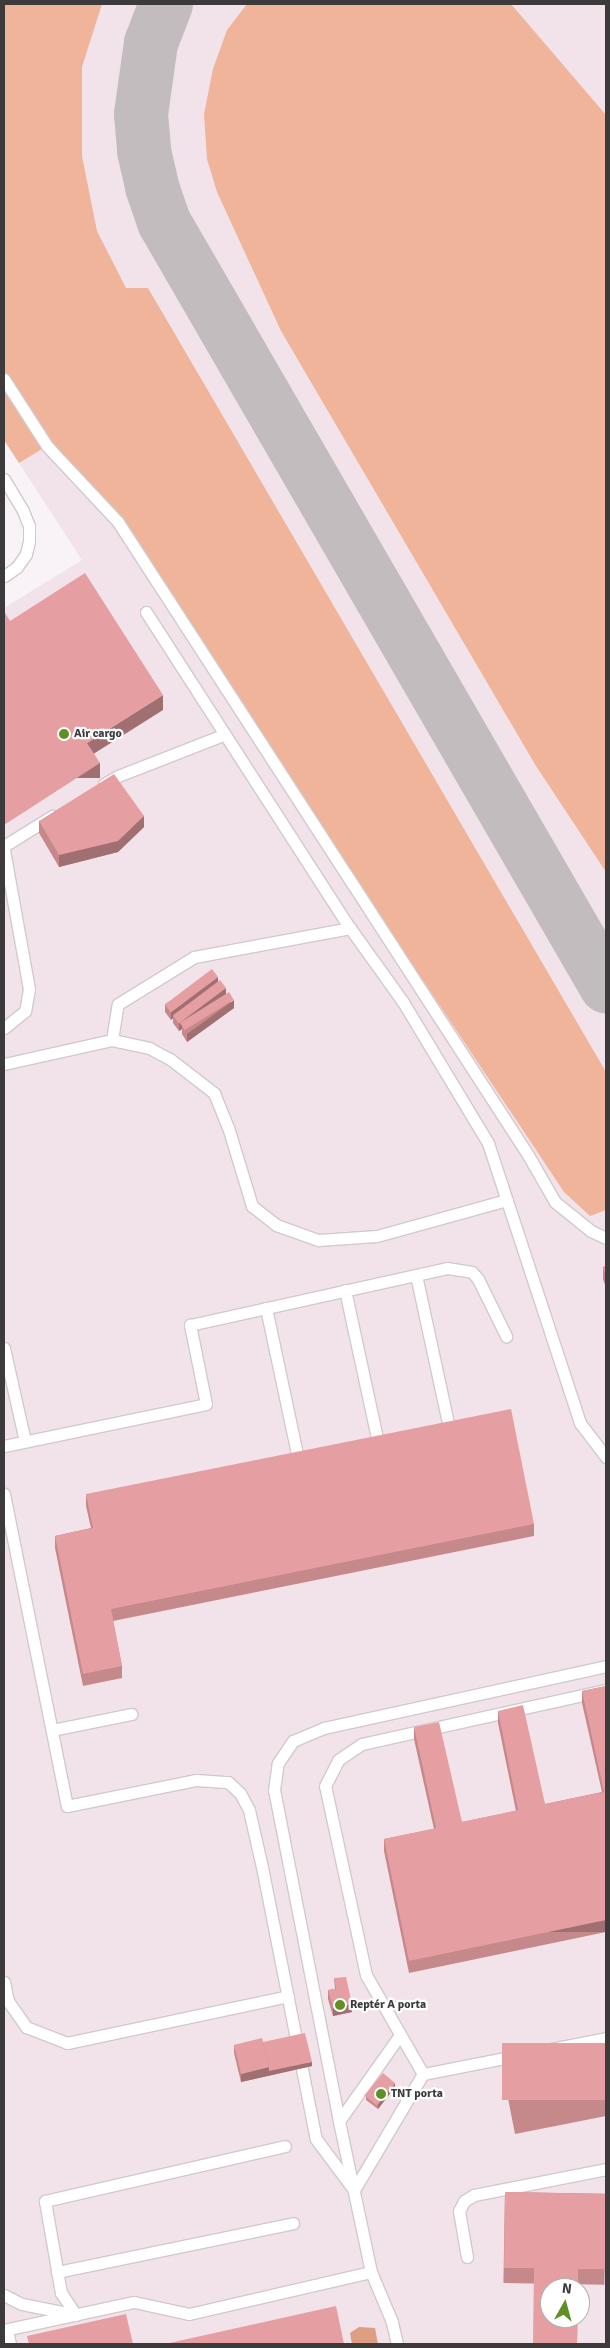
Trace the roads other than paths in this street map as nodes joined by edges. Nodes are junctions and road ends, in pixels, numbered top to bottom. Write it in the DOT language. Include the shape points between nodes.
graph roads {
  1 [pos="4,379"];
  2 [pos="4,479"];
  3 [pos="4,576"];
  4 [pos="146,612"];
  5 [pos="223,735"];
  6 [pos="93,791"];
  7 [pos="61,811"];
  8 [pos="4,846"];
  9 [pos="4,850"];
  10 [pos="350,928"];
  11 [pos="4,1028"];
  12 [pos="112,1040"];
  13 [pos="4,1064"];
  14 [pos="507,1200"];
  15 [pos="606,1238"];
  16 [pos="416,1275"];
  17 [pos="344,1290"];
  18 [pos="266,1308"];
  19 [pos="506,1336"];
  20 [pos="4,1348"];
  21 [pos="449,1428"];
  22 [pos="25,1442"];
  23 [pos="378,1443"];
  24 [pos="4,1446"];
  25 [pos="606,1457"];
  26 [pos="298,1458"];
  27 [pos="4,1494"];
  28 [pos="606,1666"];
  29 [pos="606,1690"];
  30 [pos="130,1714"];
  31 [pos="52,1730"];
  32 [pos="4,1982"];
  33 [pos="288,1996"];
  34 [pos="400,2035"];
  35 [pos="606,2038"];
  36 [pos="423,2074"];
  37 [pos="339,2121"];
  38 [pos="285,2146"];
  39 [pos="606,2169"];
  40 [pos="354,2190"];
  41 [pos="293,2223"];
  42 [pos="467,2257"];
  43 [pos="57,2272"];
  44 [pos="371,2272"];
  45 [pos="4,2295"];
  46 [pos="76,2315"];
  47 [pos="5,2330"];
  48 [pos="10,2344"];
  49 [pos="397,2344"];
  1 -- 15 [label="lane" via="47,446 118,522 282,772 555,1202 591,1231"];
  2 -- 3 [label="lane" via="29,526 26,554 17,567"];
  4 -- 5 [label="lane"];
  5 -- 6 [label="lane" via="118,776"];
  5 -- 10 [label="lane"];
  7 -- 8 [label="lane"];
  9 -- 11 [label="lane" via="28,989 25,1011"];
  10 -- 12 [label="lane" via="194,956 118,1004"];
  10 -- 14 [label="lane" via="403,1002 464,1100 488,1143"];
  12 -- 13 [label="lane"];
  12 -- 14 [label="lane" via="149,1048 190,1073 214,1093 252,1206 276,1225 318,1240 376,1236"];
  14 -- 25 [label="lane" via="580,1423"];
  16 -- 17 [label="lane"];
  16 -- 19 [label="lane" via="447,1268 472,1272"];
  16 -- 21 [label="lane"];
  17 -- 18 [label="lane"];
  17 -- 23 [label="lane"];
  18 -- 22 [label="lane" via="190,1325 206,1404"];
  18 -- 26 [label="lane"];
  20 -- 22 [label="lane"];
  22 -- 24 [label="lane"];
  27 -- 31 [label="lane"];
  28 -- 37 [label="lane" via="324,1728 293,1741 284,1751 278,1763 274,1790"];
  29 -- 34 [label="lane" via="362,1744 338,1760 325,1786 366,1976"];
  30 -- 31 [label="lane"];
  31 -- 33 [label="lane" via="67,1806 196,1780 228,1782 240,1793 255,1839"];
  32 -- 33 [label="lane" via="8,2001 26,2028 67,2044"];
  33 -- 40 [label="lane" via="316,2139"];
  34 -- 36 [label="lane"];
  34 -- 37 [label="lane"];
  35 -- 36 [label="lane"];
  36 -- 40 [label="lane"];
  37 -- 40 [label="lane"];
  38 -- 43 [label="lane" via="45,2201"];
  39 -- 42 [label="lane" via="474,2195 464,2202 459,2211"];
  40 -- 44 [label="lane"];
  41 -- 43 [label="lane"];
  43 -- 46 [label="lane" via="61,2293"];
  44 -- 46 [label="lane" via="190,2314 134,2302"];
  44 -- 49 [label="lane" via="392,2322"];
  45 -- 46 [label="lane" via="22,2304"];
  46 -- 47 [label="lane"];
  47 -- 48 [label="lane"];
}
